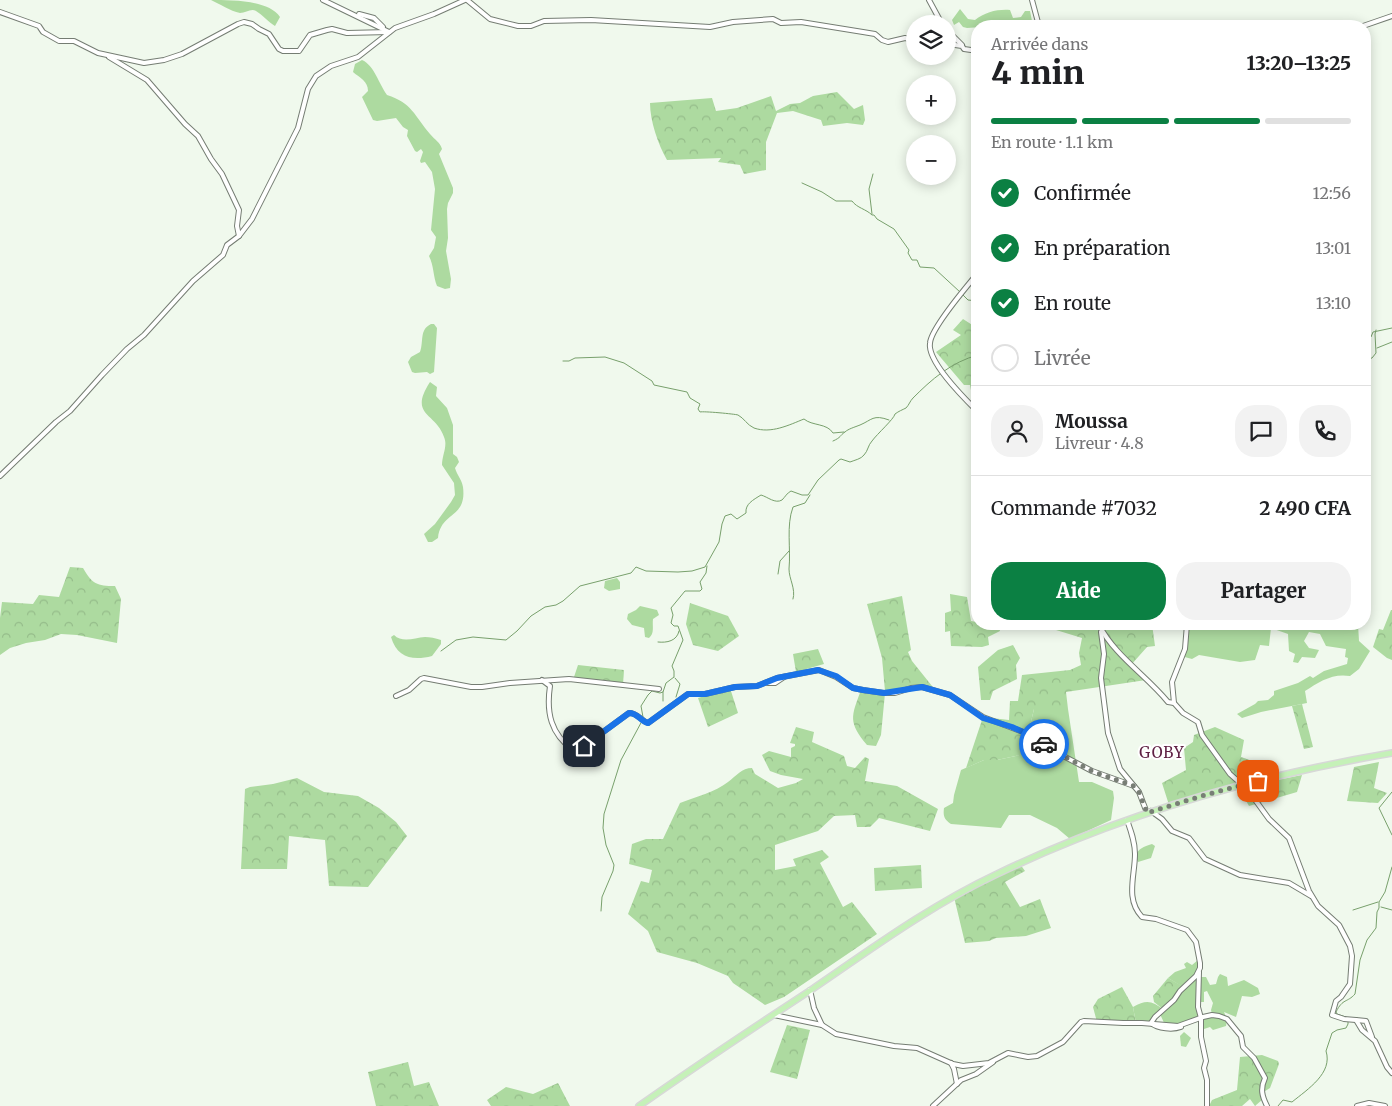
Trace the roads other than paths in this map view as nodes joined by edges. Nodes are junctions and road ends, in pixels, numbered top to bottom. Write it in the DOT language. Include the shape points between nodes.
graph roads {
  1 [pos="323,0"];
  2 [pos="466,0"];
  3 [pos="929,0"];
  4 [pos="1032,0"];
  5 [pos="0,12"];
  6 [pos="937,15"];
  7 [pos="1392,16"];
  8 [pos="1037,20"];
  9 [pos="1371,23"];
  10 [pos="387,31"];
  11 [pos="906,38"];
  12 [pos="956,40"];
  13 [pos="956,45"];
  14 [pos="962,46"];
  15 [pos="971,50"];
  16 [pos="98,53"];
  17 [pos="239,236"];
  18 [pos="971,282"];
  19 [pos="971,404"];
  20 [pos="0,476"];
  21 [pos="1100,630"];
  22 [pos="1102,630"];
  23 [pos="1186,630"];
  24 [pos="542,680"];
  25 [pos="659,689"];
  26 [pos="396,696"];
  27 [pos="1174,704"];
  28 [pos="1392,753"];
  29 [pos="1242,785"];
  30 [pos="1134,786"];
  31 [pos="1149,812"];
  32 [pos="1127,820"];
  33 [pos="1312,897"];
  34 [pos="1199,972"];
  35 [pos="810,990"];
  36 [pos="774,1015"];
  37 [pos="1201,1018"];
  38 [pos="1356,1020"];
  39 [pos="1151,1024"];
  40 [pos="822,1025"];
  41 [pos="1372,1038"];
  42 [pos="995,1061"];
  43 [pos="951,1063"];
  44 [pos="1392,1073"];
  45 [pos="957,1084"];
  46 [pos="639,1106"];
  47 [pos="933,1106"];
  48 [pos="1207,1106"];
  49 [pos="1267,1106"];
  50 [pos="1357,1106"];
  51 [pos="1386,1106"];
  1 -- 10 [label="street"];
  2 -- 10 [label="street"];
  2 -- 11 [label="street" via="490,19 518,26 544,21 591,20 710,27 773,19 875,34 888,42"];
  3 -- 6 [label="street"];
  4 -- 8 [label="street"];
  5 -- 16 [label="street" via="38,26 48,37 74,41"];
  7 -- 9 [label="street"];
  10 -- 16 [label="street" via="347,34 327,30 308,37 299,51 283,51 269,34 244,22 164,60 144,63"];
  10 -- 17 [label="street" via="364,53 331,66 311,82 298,128 252,219"];
  12 -- 14 [label="street"];
  13 -- 14 [label="street"];
  14 -- 15 [label="street"];
  16 -- 17 [label="street" via="147,80 198,136 222,174 239,210"];
  17 -- 20 [label="street" via="70,411"];
  18 -- 19 [label="street" via="933,332 930,348 938,366"];
  21 -- 30 [label="street" via="1104,643 1101,678 1108,733 1120,769"];
  22 -- 27 [label="street" via="1134,669"];
  23 -- 27 [label="street" via="1184,649 1172,682"];
  24 -- 25 [label="street" via="569,679"];
  24 -- 26 [label="street" via="482,687 424,678"];
  24 -- 30 [label="street" via="550,686 548,704 552,723 563,743 573,750 584,746 629,713 648,723 688,694 757,686 818,670 863,690 884,693 922,687 950,695 983,718 1039,739 1048,748 1092,771"];
  27 -- 29 [label="street" via="1183,714 1198,722 1211,749"];
  28 -- 29 [label="main road"];
  29 -- 31 [label="main road"];
  29 -- 33 [label="street" via="1275,826 1289,838"];
  30 -- 31 [label="street"];
  31 -- 32 [label="main road"];
  31 -- 33 [label="street" via="1162,819 1172,831 1189,838 1205,859 1240,875 1290,883"];
  32 -- 34 [label="street" via="1134,843 1134,907 1142,917 1187,930 1198,948"];
  32 -- 35 [label="main road" via="996,874 893,934"];
  33 -- 38 [label="street" via="1339,925 1351,950 1350,984 1336,1001 1332,1015"];
  34 -- 37 [label="street" via="1198,1007"];
  34 -- 39 [label="street"];
  35 -- 36 [label="main road"];
  35 -- 40 [label="street"];
  36 -- 40 [label="street"];
  36 -- 46 [label="main road"];
  37 -- 39 [label="street" via="1178,1026"];
  37 -- 48 [label="street" via="1204,1068 1208,1080"];
  37 -- 49 [label="street" via="1212,1015 1227,1019 1236,1030 1243,1047 1254,1058 1265,1078 1261,1087"];
  38 -- 41 [label="street"];
  38 -- 41 [label="street" via="1366,1021"];
  39 -- 42 [label="street" via="1084,1021 1063,1042 1037,1056 1008,1053"];
  40 -- 43 [label="street" via="836,1034 917,1048"];
  41 -- 44 [label="street"];
  42 -- 43 [label="street" via="968,1066"];
  42 -- 45 [label="street"];
  43 -- 45 [label="street"];
  45 -- 47 [label="street"];
  50 -- 51 [label="street" via="1375,1103"];
}
